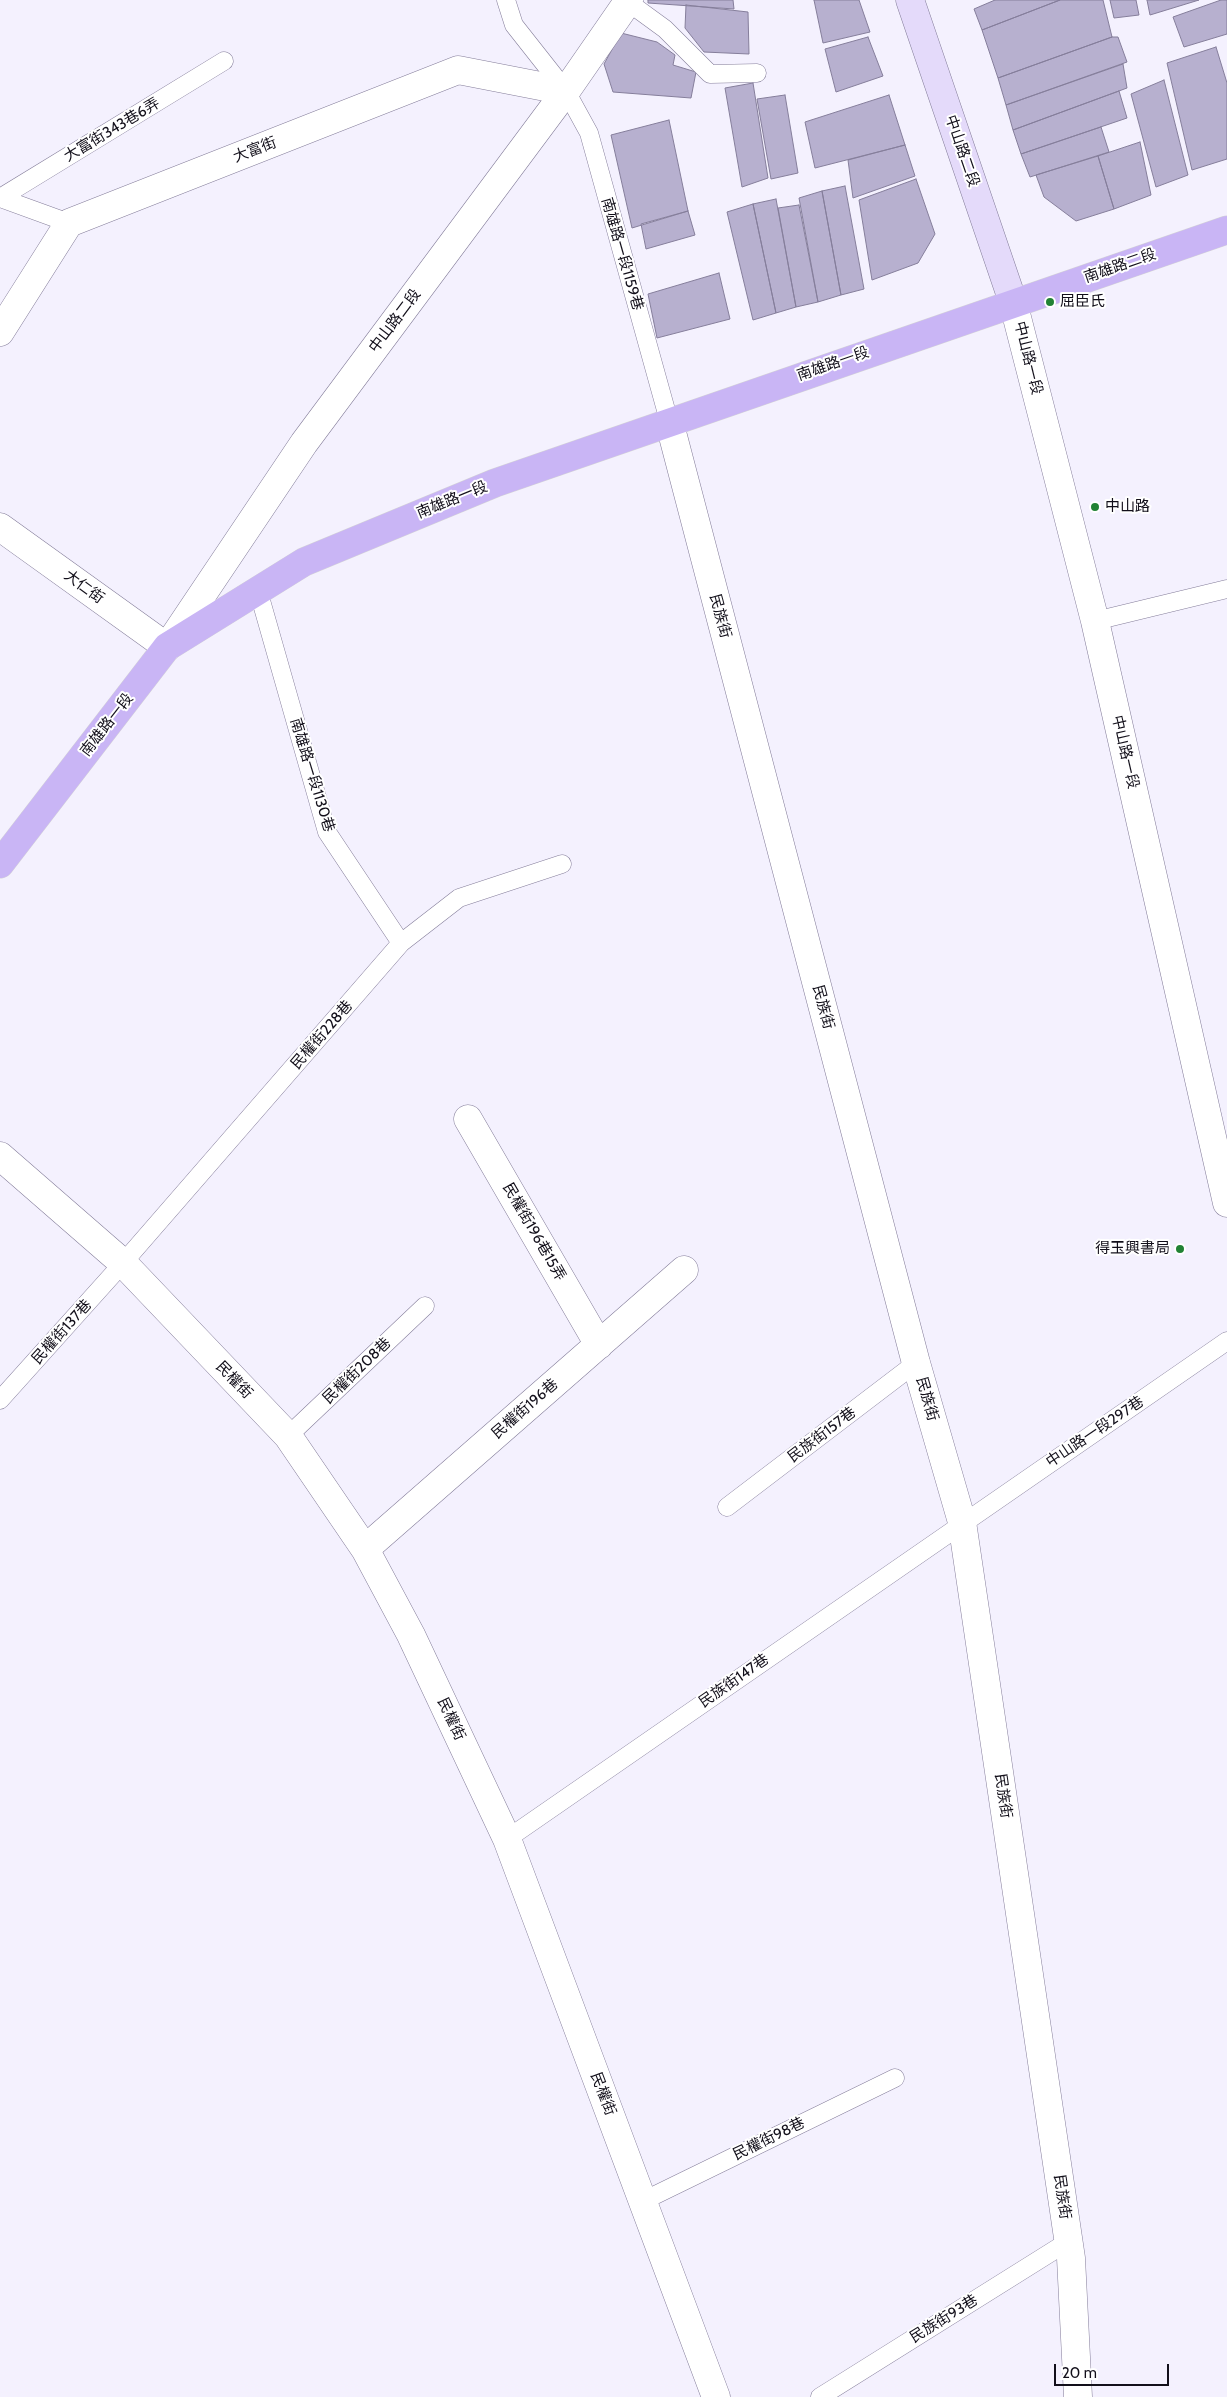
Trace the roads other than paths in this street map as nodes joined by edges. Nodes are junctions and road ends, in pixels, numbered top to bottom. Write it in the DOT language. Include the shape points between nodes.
graph roads {
  1 [pos="506,0"];
  2 [pos="910,0"];
  3 [pos="629,1"];
  4 [pos="224,61"];
  5 [pos="756,73"];
  6 [pos="566,91"];
  7 [pos="0,198"];
  8 [pos="69,222"];
  9 [pos="1227,230"];
  10 [pos="1013,302"];
  11 [pos="0,332"];
  12 [pos="669,421"];
  13 [pos="0,527"];
  14 [pos="258,590"];
  15 [pos="1227,590"];
  16 [pos="1095,621"];
  17 [pos="167,647"];
  18 [pos="0,864"];
  19 [pos="562,864"];
  20 [pos="402,943"];
  21 [pos="468,1119"];
  22 [pos="0,1156"];
  23 [pos="1227,1203"];
  24 [pos="123,1263"];
  25 [pos="684,1270"];
  26 [pos="425,1306"];
  27 [pos="1227,1341"];
  28 [pos="599,1345"];
  29 [pos="916,1363"];
  30 [pos="0,1400"];
  31 [pos="288,1436"];
  32 [pos="727,1507"];
  33 [pos="962,1522"];
  34 [pos="365,1549"];
  35 [pos="507,1839"];
  36 [pos="895,2078"];
  37 [pos="643,2201"];
  38 [pos="1068,2241"];
  39 [pos="716,2397"];
  40 [pos="820,2397"];
  41 [pos="1078,2397"];
  1 -- 6 [label="lane, 南雄路一段1159巷" via="514,25"];
  2 -- 10 [label="main road, 中山路二段"];
  3 -- 5 [label="lane" via="665,29 710,74"];
  3 -- 6 [label="street, 中山路二段"];
  4 -- 7 [label="lane, 大富街343巷6弄"];
  6 -- 8 [label="street, 大富街" via="458,70"];
  6 -- 12 [label="lane, 南雄路一段1159巷" via="589,133"];
  6 -- 17 [label="street, 中山路二段" via="304,443"];
  7 -- 8 [label="lane"];
  8 -- 11 [label="street"];
  9 -- 10 [label="main road, 南雄路二段"];
  10 -- 12 [label="main road, 南雄路一段"];
  10 -- 16 [label="street, 中山路一段"];
  12 -- 14 [label="main road, 南雄路一段" via="495,482 422,512 304,562"];
  12 -- 29 [label="street, 民族街"];
  13 -- 17 [label="street, 大仁街"];
  14 -- 17 [label="main road, 南雄路一段"];
  14 -- 20 [label="lane, 南雄路一段1130巷" via="327,832"];
  15 -- 16 [label="lane"];
  16 -- 23 [label="street, 中山路一段"];
  17 -- 18 [label="main road, 南雄路一段"];
  19 -- 20 [label="lane, 民權街228巷" via="459,898"];
  20 -- 24 [label="lane, 民權街228巷"];
  21 -- 28 [label="street, 民權街196巷15弄"];
  22 -- 24 [label="street, 民權街"];
  24 -- 30 [label="lane, 民權街137巷"];
  24 -- 31 [label="street, 民權街"];
  25 -- 28 [label="street, 民權街196巷"];
  26 -- 31 [label="lane, 民權街208巷"];
  27 -- 33 [label="lane, 中山路一段297巷"];
  28 -- 34 [label="street, 民權街196巷"];
  29 -- 32 [label="lane, 民族街157巷"];
  29 -- 33 [label="street, 民族街"];
  31 -- 34 [label="street, 民權街"];
  33 -- 35 [label="lane, 民族街147巷"];
  33 -- 38 [label="street, 民族街"];
  34 -- 35 [label="street, 民權街" via="411,1635"];
  35 -- 37 [label="street, 民權街"];
  36 -- 37 [label="lane, 民權街98巷"];
  37 -- 39 [label="street, 民權街"];
  38 -- 40 [label="lane, 民族街93巷"];
  38 -- 41 [label="street, 民族街"];
}
